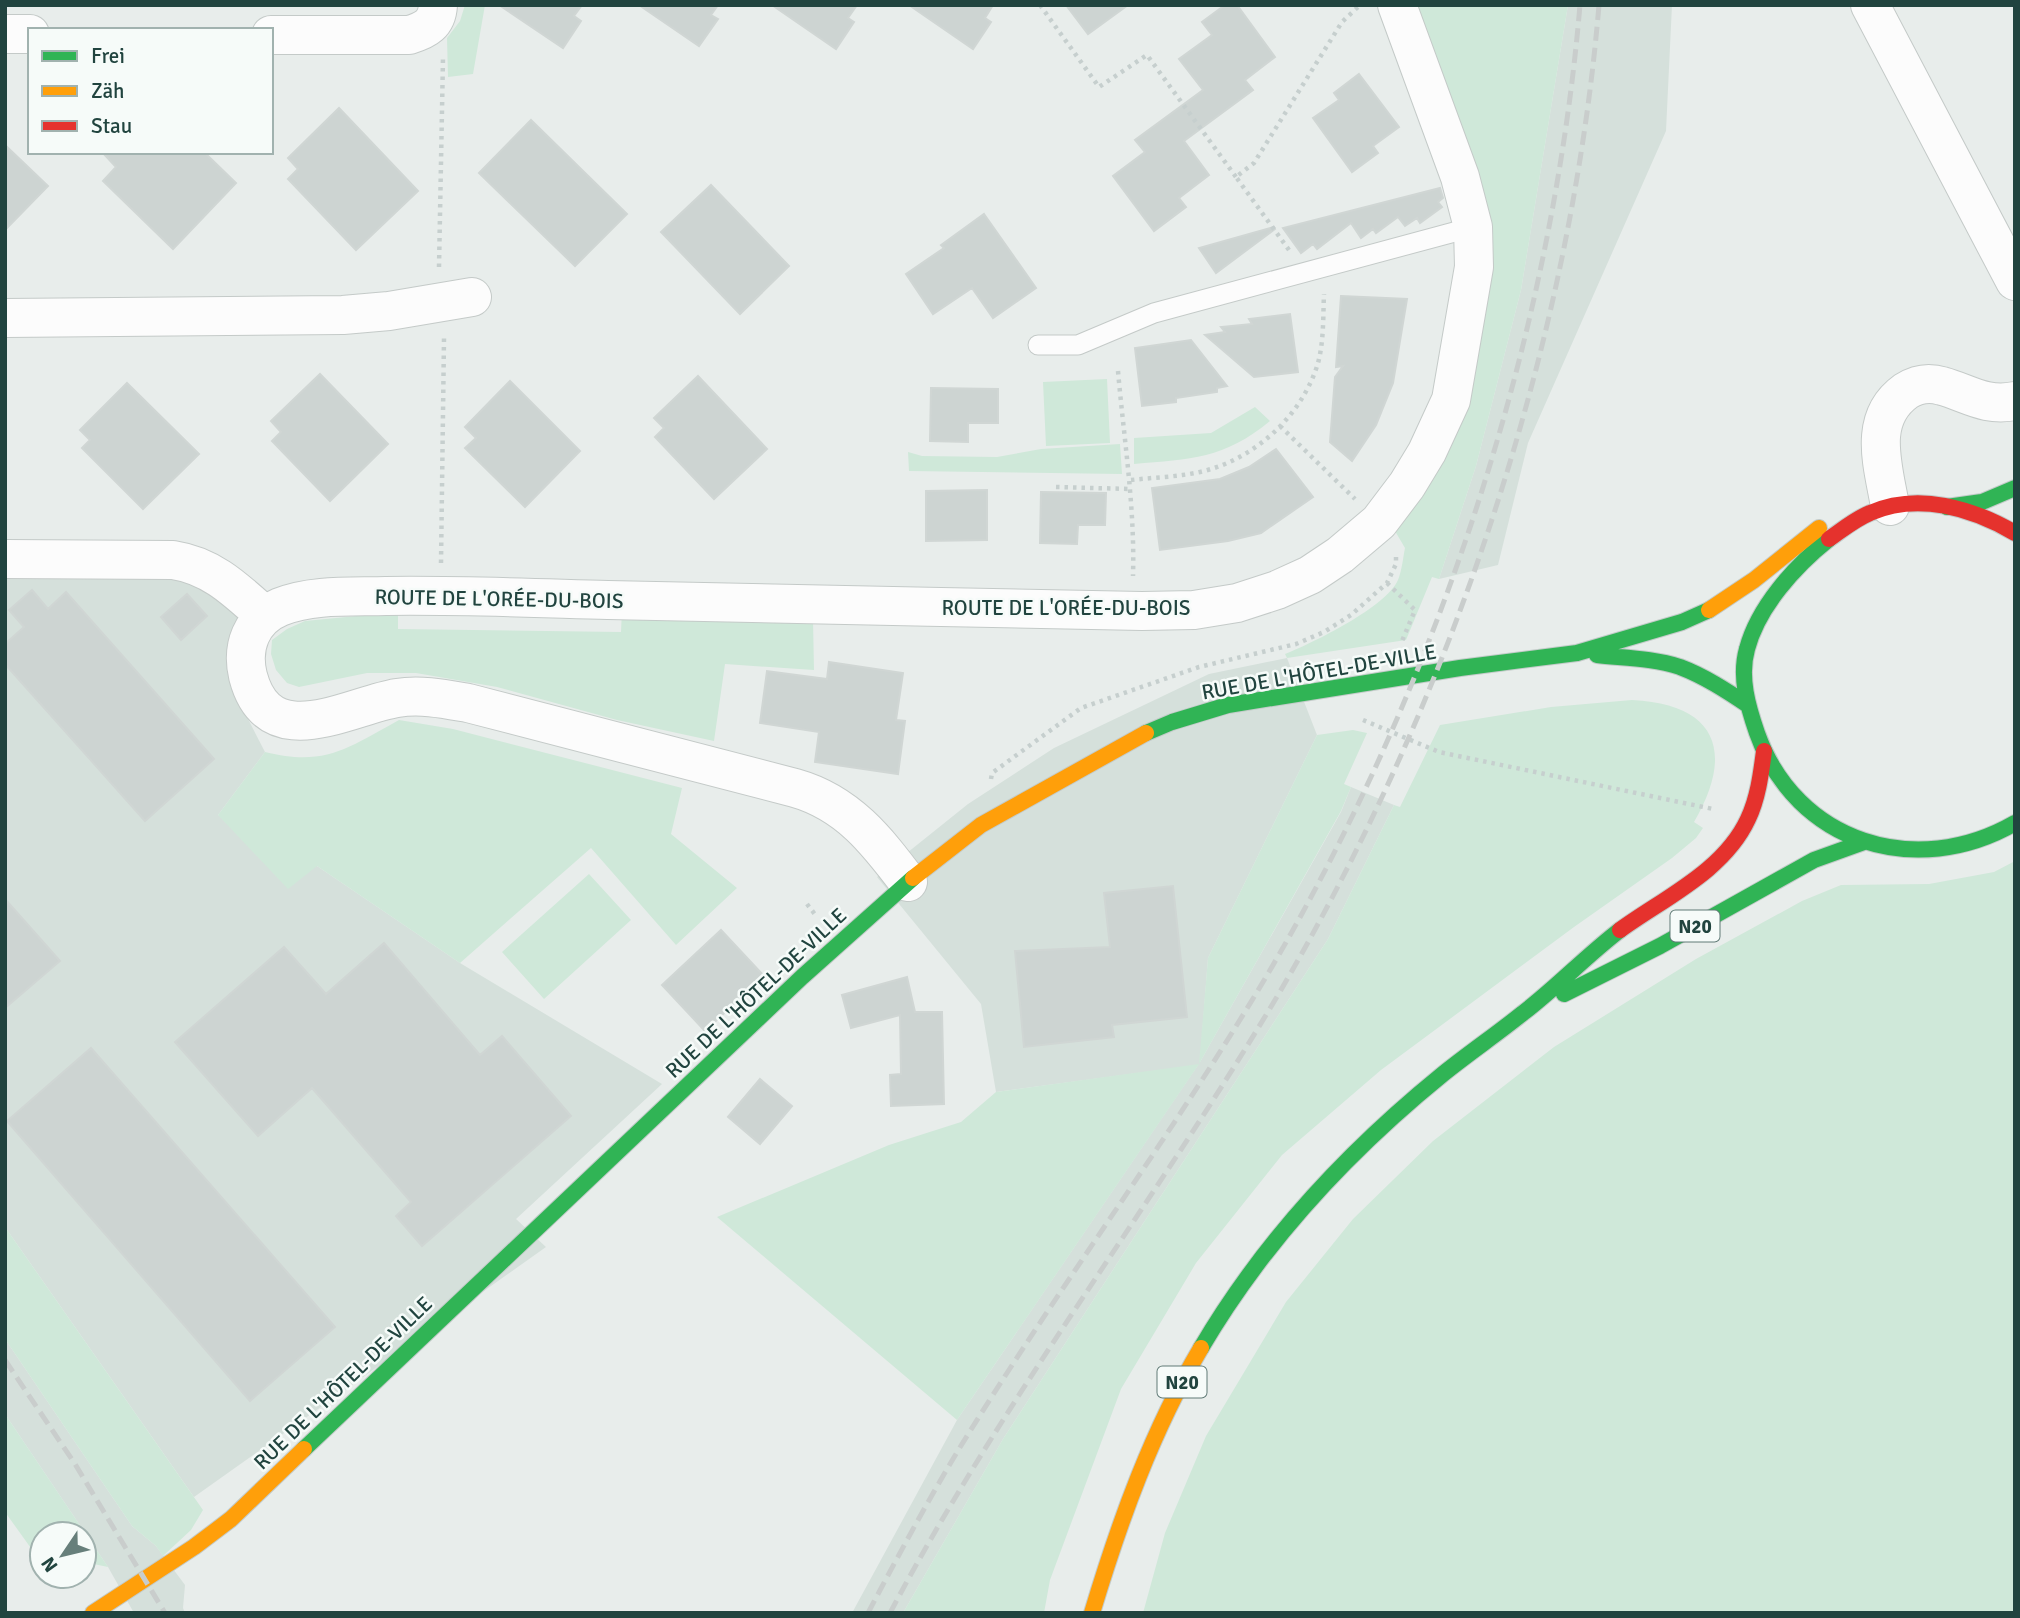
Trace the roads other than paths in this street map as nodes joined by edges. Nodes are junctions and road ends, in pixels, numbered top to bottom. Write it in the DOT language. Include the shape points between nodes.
graph roads {
  1 [pos="439,5"];
  2 [pos="1397,5"];
  3 [pos="1870,5"];
  4 [pos="5,34"];
  5 [pos="28,34"];
  6 [pos="273,35"];
  7 [pos="1474,228"];
  8 [pos="2015,281"];
  9 [pos="451,312"];
  10 [pos="5,318"];
  11 [pos="1038,345"];
  12 [pos="2015,401"];
  13 [pos="2015,488"];
  14 [pos="1947,506"];
  15 [pos="1880,509"];
  16 [pos="2015,533"];
  17 [pos="5,559"];
  18 [pos="264,615"];
  19 [pos="1577,653"];
  20 [pos="1748,705"];
  21 [pos="1764,751"];
  22 [pos="2015,823"];
  23 [pos="1864,842"];
  24 [pos="908,882"];
  25 [pos="1526,1011"];
  26 [pos="93,1613"];
  27 [pos="1092,1613"];
  1 -- 6 [label="street" via="433,23 409,35"];
  2 -- 7 [label="street, ROUTE DE L'ORÉE-DU-BOIS"];
  3 -- 8 [label="street"];
  4 -- 5 [label="street"];
  7 -- 11 [label="lane" via="1154,313 1078,345"];
  7 -- 18 [label="street, ROUTE DE L'ORÉE-DU-BOIS" via="1474,267 1451,400 1407,485 1371,514 1340,555 1299,580 1237,603 1142,611 331,597 297,602"];
  9 -- 10 [label="street"];
  12 -- 15 [label="street" via="1973,399 1927,383 1895,399 1882,425"];
  13 -- 14 [label="main road" via="1993,500"];
  14 -- 15 [label="main road, RUE DE L'HÔTEL-DE-VILLE"];
  14 -- 16 [label="main road" via="1975,512"];
  15 -- 19 [label="main road, RUE DE L'HÔTEL-DE-VILLE" via="1833,519 1752,583 1695,617"];
  15 -- 20 [label="main road, N20" via="1816,552 1771,598 1744,661"];
  17 -- 18 [label="street" via="190,563 231,586"];
  18 -- 24 [label="street" via="248,639 246,662 258,699 277,715 310,722 398,698 435,698 795,788 850,816"];
  19 -- 20 [label="main road, RUE DE L'HÔTEL-DE-VILLE" via="1677,666"];
  19 -- 24 [label="main road, RUE DE L'HÔTEL-DE-VILLE" via="1283,695 1172,722 981,824"];
  20 -- 21 [label="main road, N20"];
  21 -- 23 [label="main road, N20" via="1786,788 1815,817"];
  21 -- 25 [label="main road, N20" via="1758,791 1745,827 1727,850 1575,965"];
  22 -- 23 [label="main road, N20" via="1976,843 1944,850 1903,850"];
  23 -- 25 [label="main road, N20" via="1814,860 1604,975"];
  24 -- 26 [label="main road, RUE DE L'HÔTEL-DE-VILLE" via="231,1519"];
  25 -- 27 [label="main road, N20" via="1445,1072 1354,1153 1287,1225 1253,1270 1191,1365 1158,1428 1130,1494"];
}
